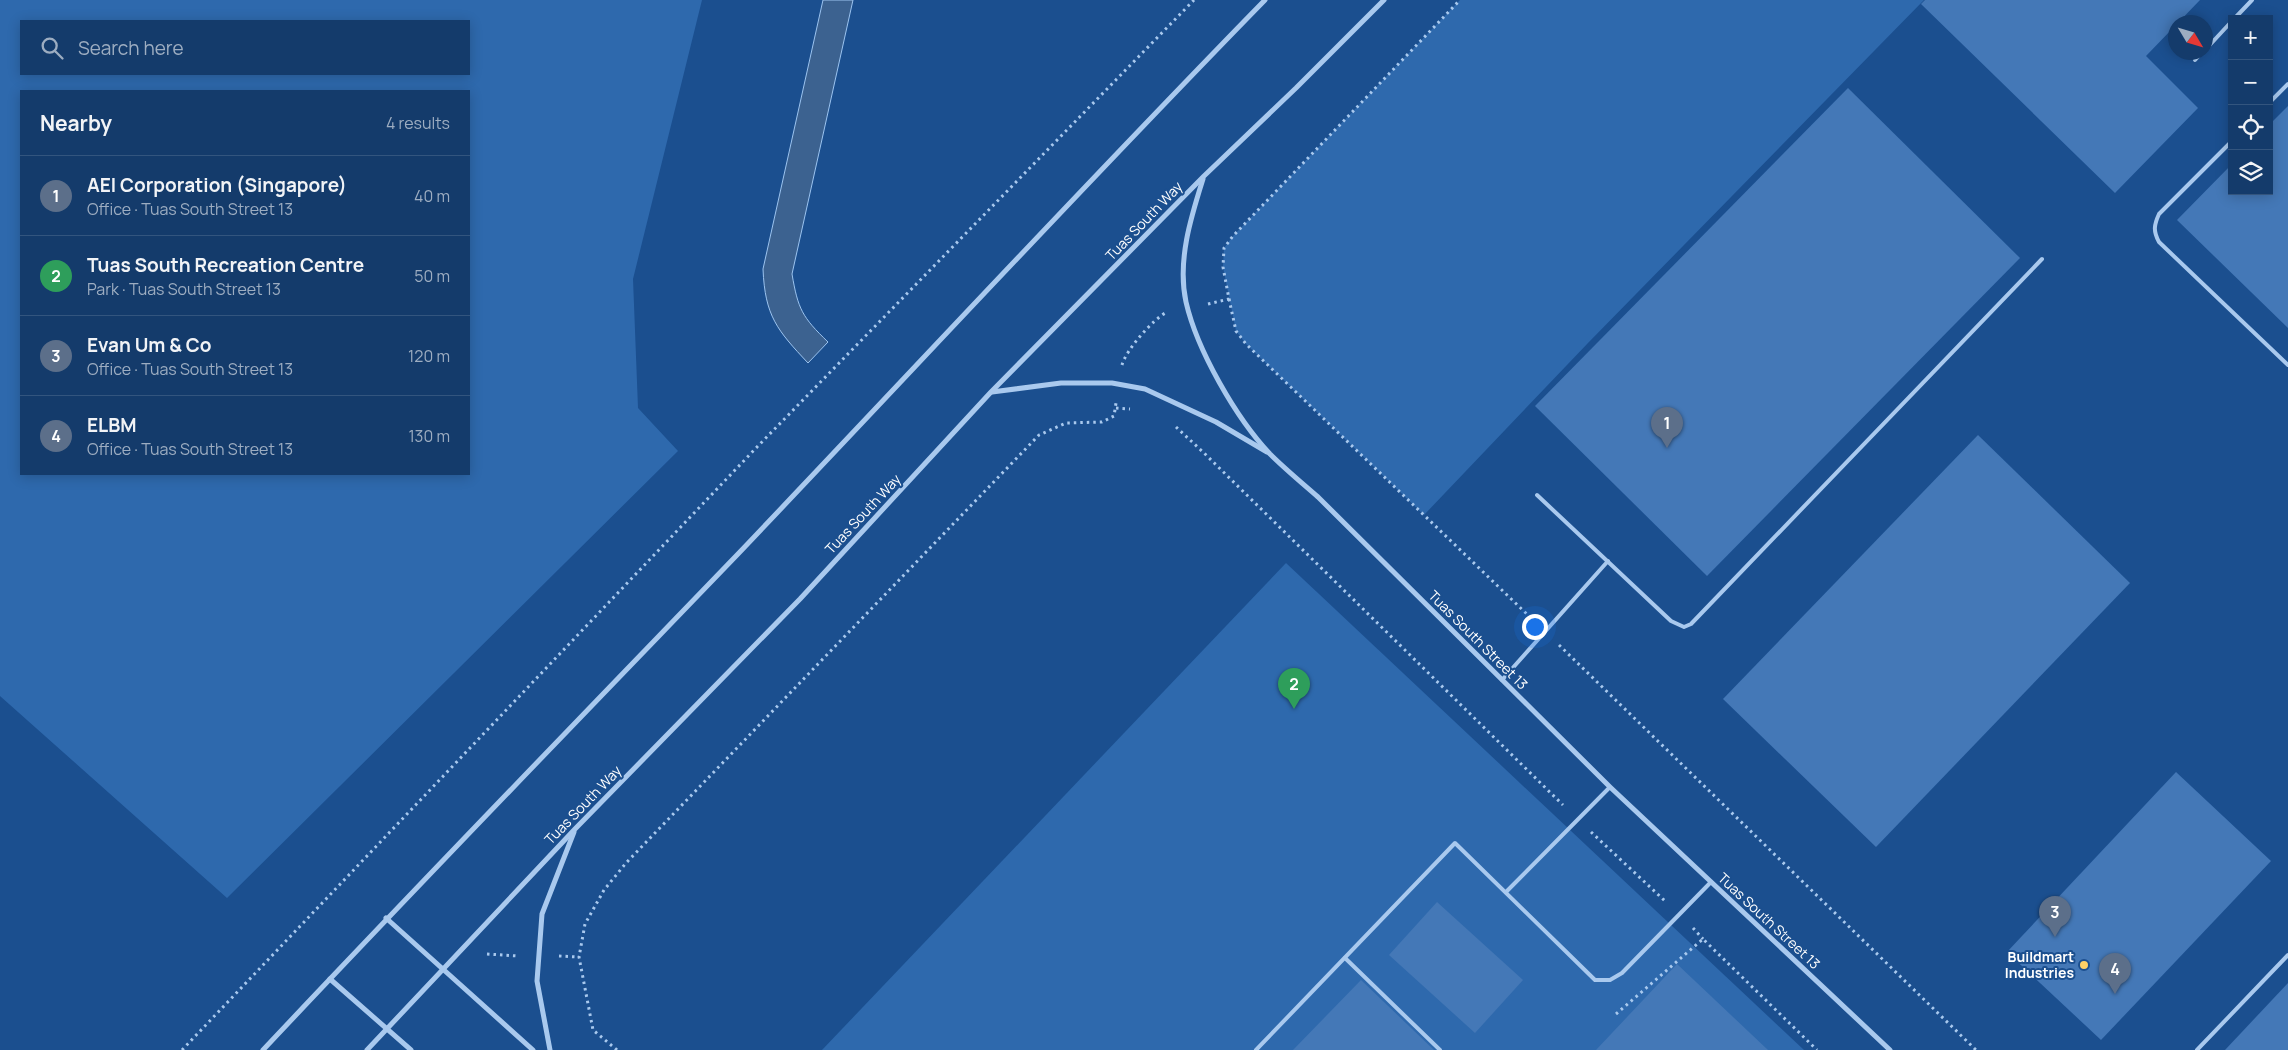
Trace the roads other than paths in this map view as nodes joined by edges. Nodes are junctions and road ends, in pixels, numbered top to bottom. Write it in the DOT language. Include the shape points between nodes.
graph roads {
  1 [pos="1265,0"];
  2 [pos="1384,0"];
  3 [pos="2252,0"];
  4 [pos="2238,15"];
  5 [pos="2228,25"];
  6 [pos="2213,41"];
  7 [pos="2288,84"];
  8 [pos="2273,99"];
  9 [pos="2228,145"];
  10 [pos="1204,176"];
  11 [pos="2042,259"];
  12 [pos="2288,366"];
  13 [pos="991,392"];
  14 [pos="1270,453"];
  15 [pos="1537,495"];
  16 [pos="1608,561"];
  17 [pos="1502,680"];
  18 [pos="1610,787"];
  19 [pos="575,829"];
  20 [pos="1712,882"];
  21 [pos="1506,892"];
  22 [pos="386,918"];
  23 [pos="2288,955"];
  24 [pos="1346,958"];
  25 [pos="442,968"];
  26 [pos="330,979"];
  27 [pos="387,1028"];
  28 [pos="263,1050"];
  29 [pos="367,1050"];
  30 [pos="411,1050"];
  31 [pos="533,1050"];
  32 [pos="550,1050"];
  33 [pos="1256,1050"];
  34 [pos="1440,1050"];
  35 [pos="1890,1050"];
  36 [pos="2197,1050"];
  1 -- 22 [label="street"];
  2 -- 10 [label="street, Tuas South Way"];
  3 -- 4 [label="lane"];
  5 -- 6 [label="lane"];
  7 -- 8 [label="lane"];
  9 -- 12 [label="lane" via="2159,214 2154,234"];
  10 -- 13 [label="street, Tuas South Way"];
  10 -- 14 [label="street, Tuas South Street 13" via="1185,246 1184,281 1188,308 1203,353 1235,407"];
  11 -- 16 [label="lane" via="1692,624 1684,627 1671,621"];
  13 -- 14 [label="street" via="1061,383 1117,383 1145,389 1216,422"];
  13 -- 19 [label="street, Tuas South Way" via="800,599"];
  14 -- 17 [label="street, Tuas South Street 13"];
  15 -- 16 [label="lane"];
  16 -- 17 [label="lane"];
  17 -- 18 [label="street, Tuas South Street 13"];
  18 -- 20 [label="street, Tuas South Street 13"];
  18 -- 21 [label="lane"];
  19 -- 25 [label="street, Tuas South Way"];
  19 -- 32 [label="street" via="542,914 537,980"];
  20 -- 21 [label="lane" via="1622,973 1610,980 1595,980"];
  20 -- 35 [label="street, Tuas South Street 13"];
  21 -- 24 [label="lane" via="1455,843"];
  22 -- 25 [label="street"];
  22 -- 26 [label="street"];
  23 -- 36 [label="lane"];
  24 -- 33 [label="lane"];
  24 -- 34 [label="lane"];
  25 -- 27 [label="street, Tuas South Way"];
  25 -- 31 [label="street"];
  26 -- 27 [label="street"];
  26 -- 28 [label="street"];
  27 -- 29 [label="street, Tuas South Way"];
  27 -- 30 [label="street"];
}
